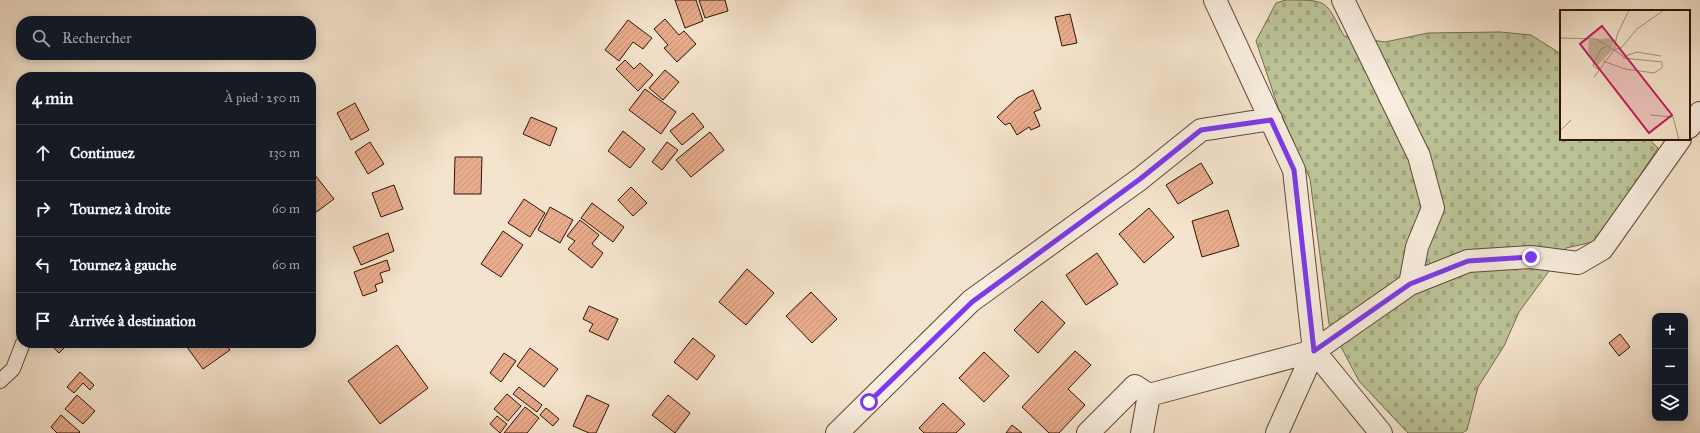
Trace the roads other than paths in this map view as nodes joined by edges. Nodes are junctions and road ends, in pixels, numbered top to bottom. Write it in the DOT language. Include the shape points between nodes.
graph roads {
  1 [pos="1215,0"];
  2 [pos="1343,0"];
  3 [pos="1700,113"];
  4 [pos="1271,120"];
  5 [pos="1690,126"];
  6 [pos="1679,140"];
  7 [pos="1410,284"];
  8 [pos="21,348"];
  9 [pos="1314,351"];
  10 [pos="0,381"];
  11 [pos="1149,395"];
  12 [pos="837,433"];
  13 [pos="1088,433"];
  14 [pos="1142,433"];
  15 [pos="1277,433"];
  16 [pos="1381,433"];
  1 -- 4 [label="street"];
  2 -- 7 [label="street" via="1418,156 1433,208 1417,247"];
  3 -- 5 [label="street"];
  4 -- 9 [label="street" via="1294,170"];
  4 -- 12 [label="street" via="1201,130 1140,179 972,302"];
  6 -- 7 [label="street" via="1602,249 1578,263 1531,257 1468,261"];
  7 -- 9 [label="street"];
  8 -- 10 [label="lane" via="13,369"];
  9 -- 11 [label="street"];
  9 -- 15 [label="street"];
  9 -- 16 [label="street"];
  11 -- 13 [label="street" via="1135,386"];
  11 -- 14 [label="street"];
}
